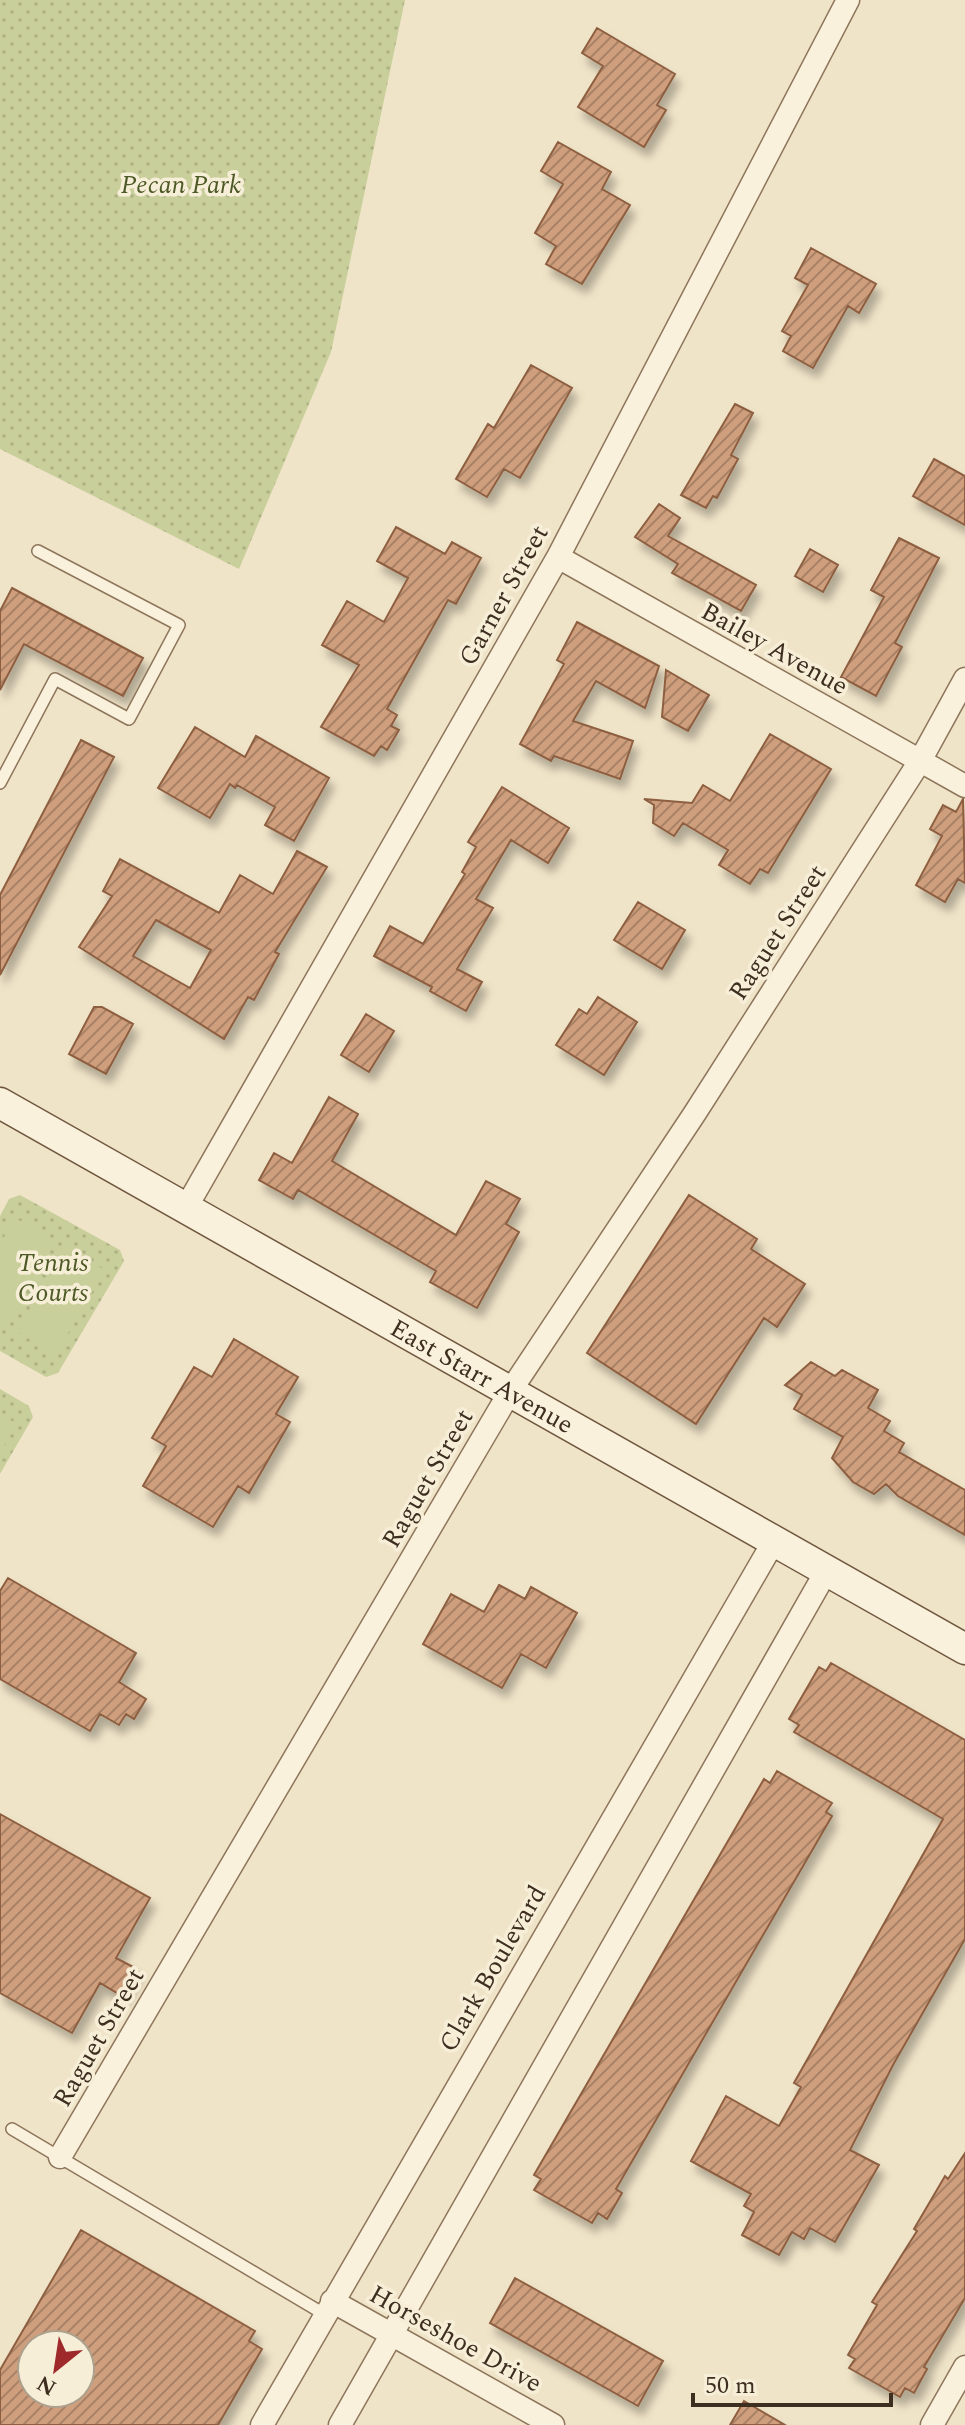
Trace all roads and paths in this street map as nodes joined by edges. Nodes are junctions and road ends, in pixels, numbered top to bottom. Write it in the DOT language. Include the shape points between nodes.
graph roads {
  1 [pos="848,0"];
  2 [pos="38,551"];
  3 [pos="558,557"];
  4 [pos="965,679"];
  5 [pos="920,761"];
  6 [pos="0,783"];
  7 [pos="965,786"];
  8 [pos="0,1103"];
  9 [pos="187,1206"];
  10 [pos="511,1390"];
  11 [pos="774,1541"];
  12 [pos="827,1570"];
  13 [pos="965,1649"];
  14 [pos="12,2129"];
  15 [pos="60,2157"];
  16 [pos="328,2307"];
  17 [pos="390,2334"];
  18 [pos="965,2367"];
  19 [pos="262,2425"];
  20 [pos="340,2425"];
  21 [pos="553,2425"];
  22 [pos="932,2425"];
  1 -- 3 [label="street, Garner Street"];
  2 -- 6 [label="lane" via="179,625 129,719 55,679"];
  3 -- 5 [label="street, Bailey Avenue"];
  3 -- 9 [label="street, Garner Street"];
  4 -- 5 [label="street, Raguet Street"];
  5 -- 7 [label="street, Bailey Avenue"];
  5 -- 10 [label="street, Raguet Street"];
  8 -- 9 [label="main road, East Starr Avenue"];
  9 -- 10 [label="main road, East Starr Avenue"];
  10 -- 11 [label="main road, East Starr Avenue"];
  10 -- 15 [label="street, Raguet Street"];
  11 -- 12 [label="main road, East Starr Avenue"];
  11 -- 16 [label="street, Clark Boulevard"];
  12 -- 13 [label="main road, East Starr Avenue"];
  12 -- 17 [label="street"];
  14 -- 15 [label="lane"];
  15 -- 16 [label="lane"];
  16 -- 17 [label="street, Horseshoe Drive"];
  16 -- 19 [label="street, Clark Boulevard"];
  17 -- 20 [label="street"];
  17 -- 21 [label="street, Horseshoe Drive"];
  18 -- 22 [label="street"];
}
